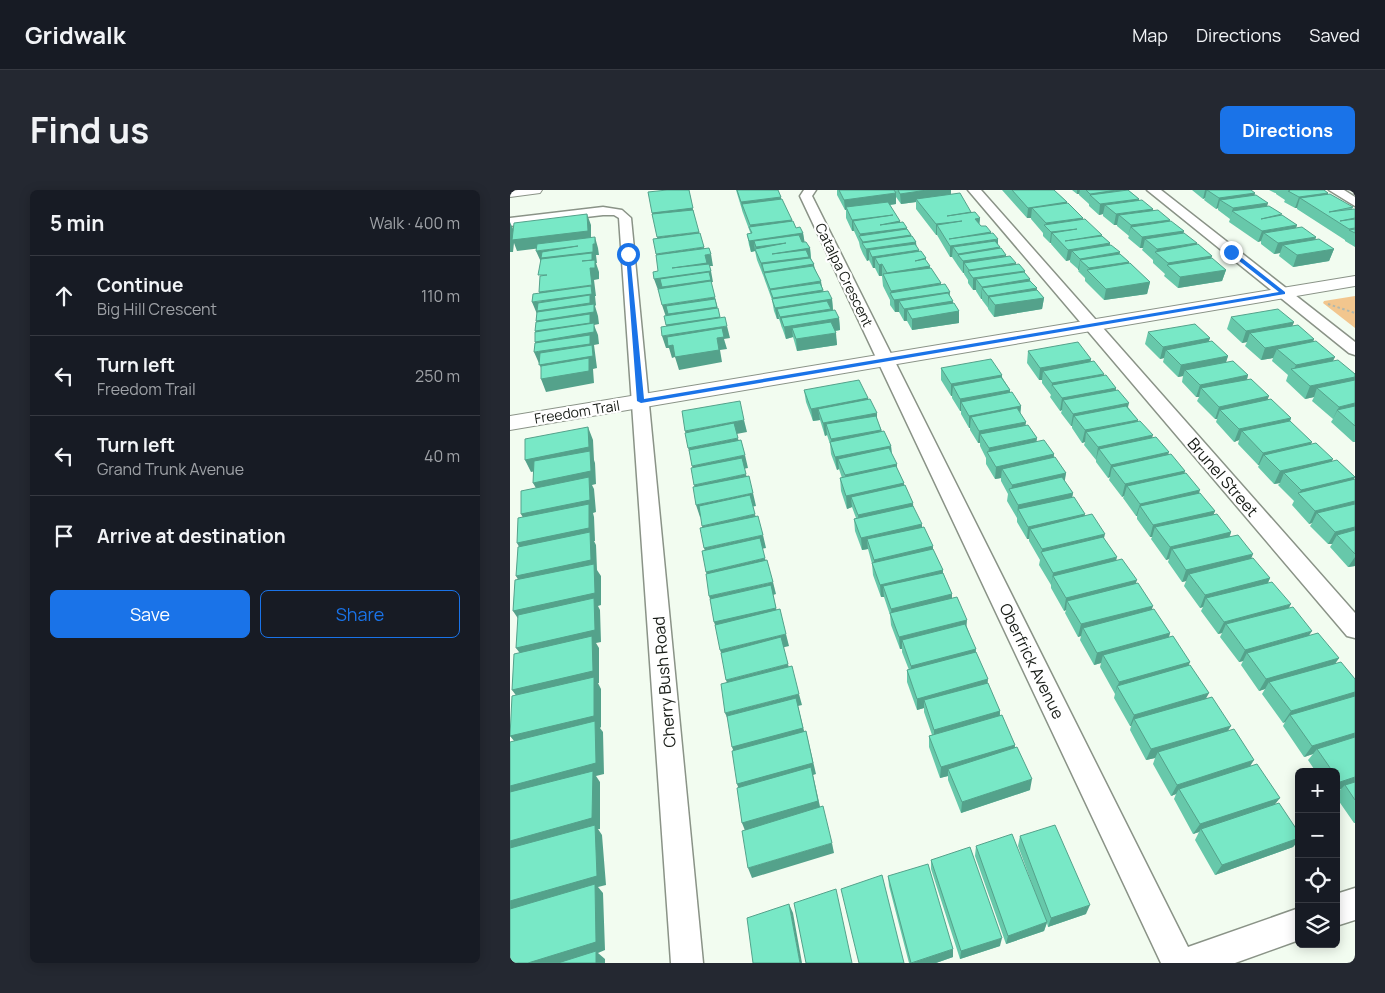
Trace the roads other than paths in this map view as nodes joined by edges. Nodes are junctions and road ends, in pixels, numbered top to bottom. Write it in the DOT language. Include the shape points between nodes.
graph roads {
  1 [pos="536,190"];
  2 [pos="810,190"];
  3 [pos="974,190"];
  4 [pos="1153,190"];
  5 [pos="1335,190"];
  6 [pos="510,193"];
  7 [pos="1355,202"];
  8 [pos="510,222"];
  9 [pos="1355,281"];
  10 [pos="1283,293"];
  11 [pos="1092,325"];
  12 [pos="1355,350"];
  13 [pos="886,360"];
  14 [pos="641,401"];
  15 [pos="510,423"];
  16 [pos="1355,629"];
  17 [pos="1355,904"];
  18 [pos="1340,909"];
  19 [pos="1295,925"];
  20 [pos="687,963"];
  21 [pos="1178,963"];
  22 [pos="1189,963"];
  1 -- 6 [label="street"];
  2 -- 13 [label="street, Catalpa Crescent" via="806,196"];
  3 -- 11 [label="street"];
  4 -- 10 [label="street"];
  5 -- 7 [label="street"];
  8 -- 14 [label="street, Cherry Bush Road" via="603,211 623,215"];
  9 -- 10 [label="street, Freedom Trail"];
  10 -- 11 [label="street, Freedom Trail"];
  10 -- 12 [label="street"];
  11 -- 13 [label="street, Freedom Trail"];
  11 -- 16 [label="street, Brunel Street"];
  13 -- 14 [label="street, Freedom Trail"];
  13 -- 21 [label="street, Oberfrick Avenue"];
  14 -- 15 [label="street, Freedom Trail"];
  14 -- 20 [label="street, Cherry Bush Road"];
  17 -- 18 [label="street"];
  19 -- 22 [label="street"];
}
